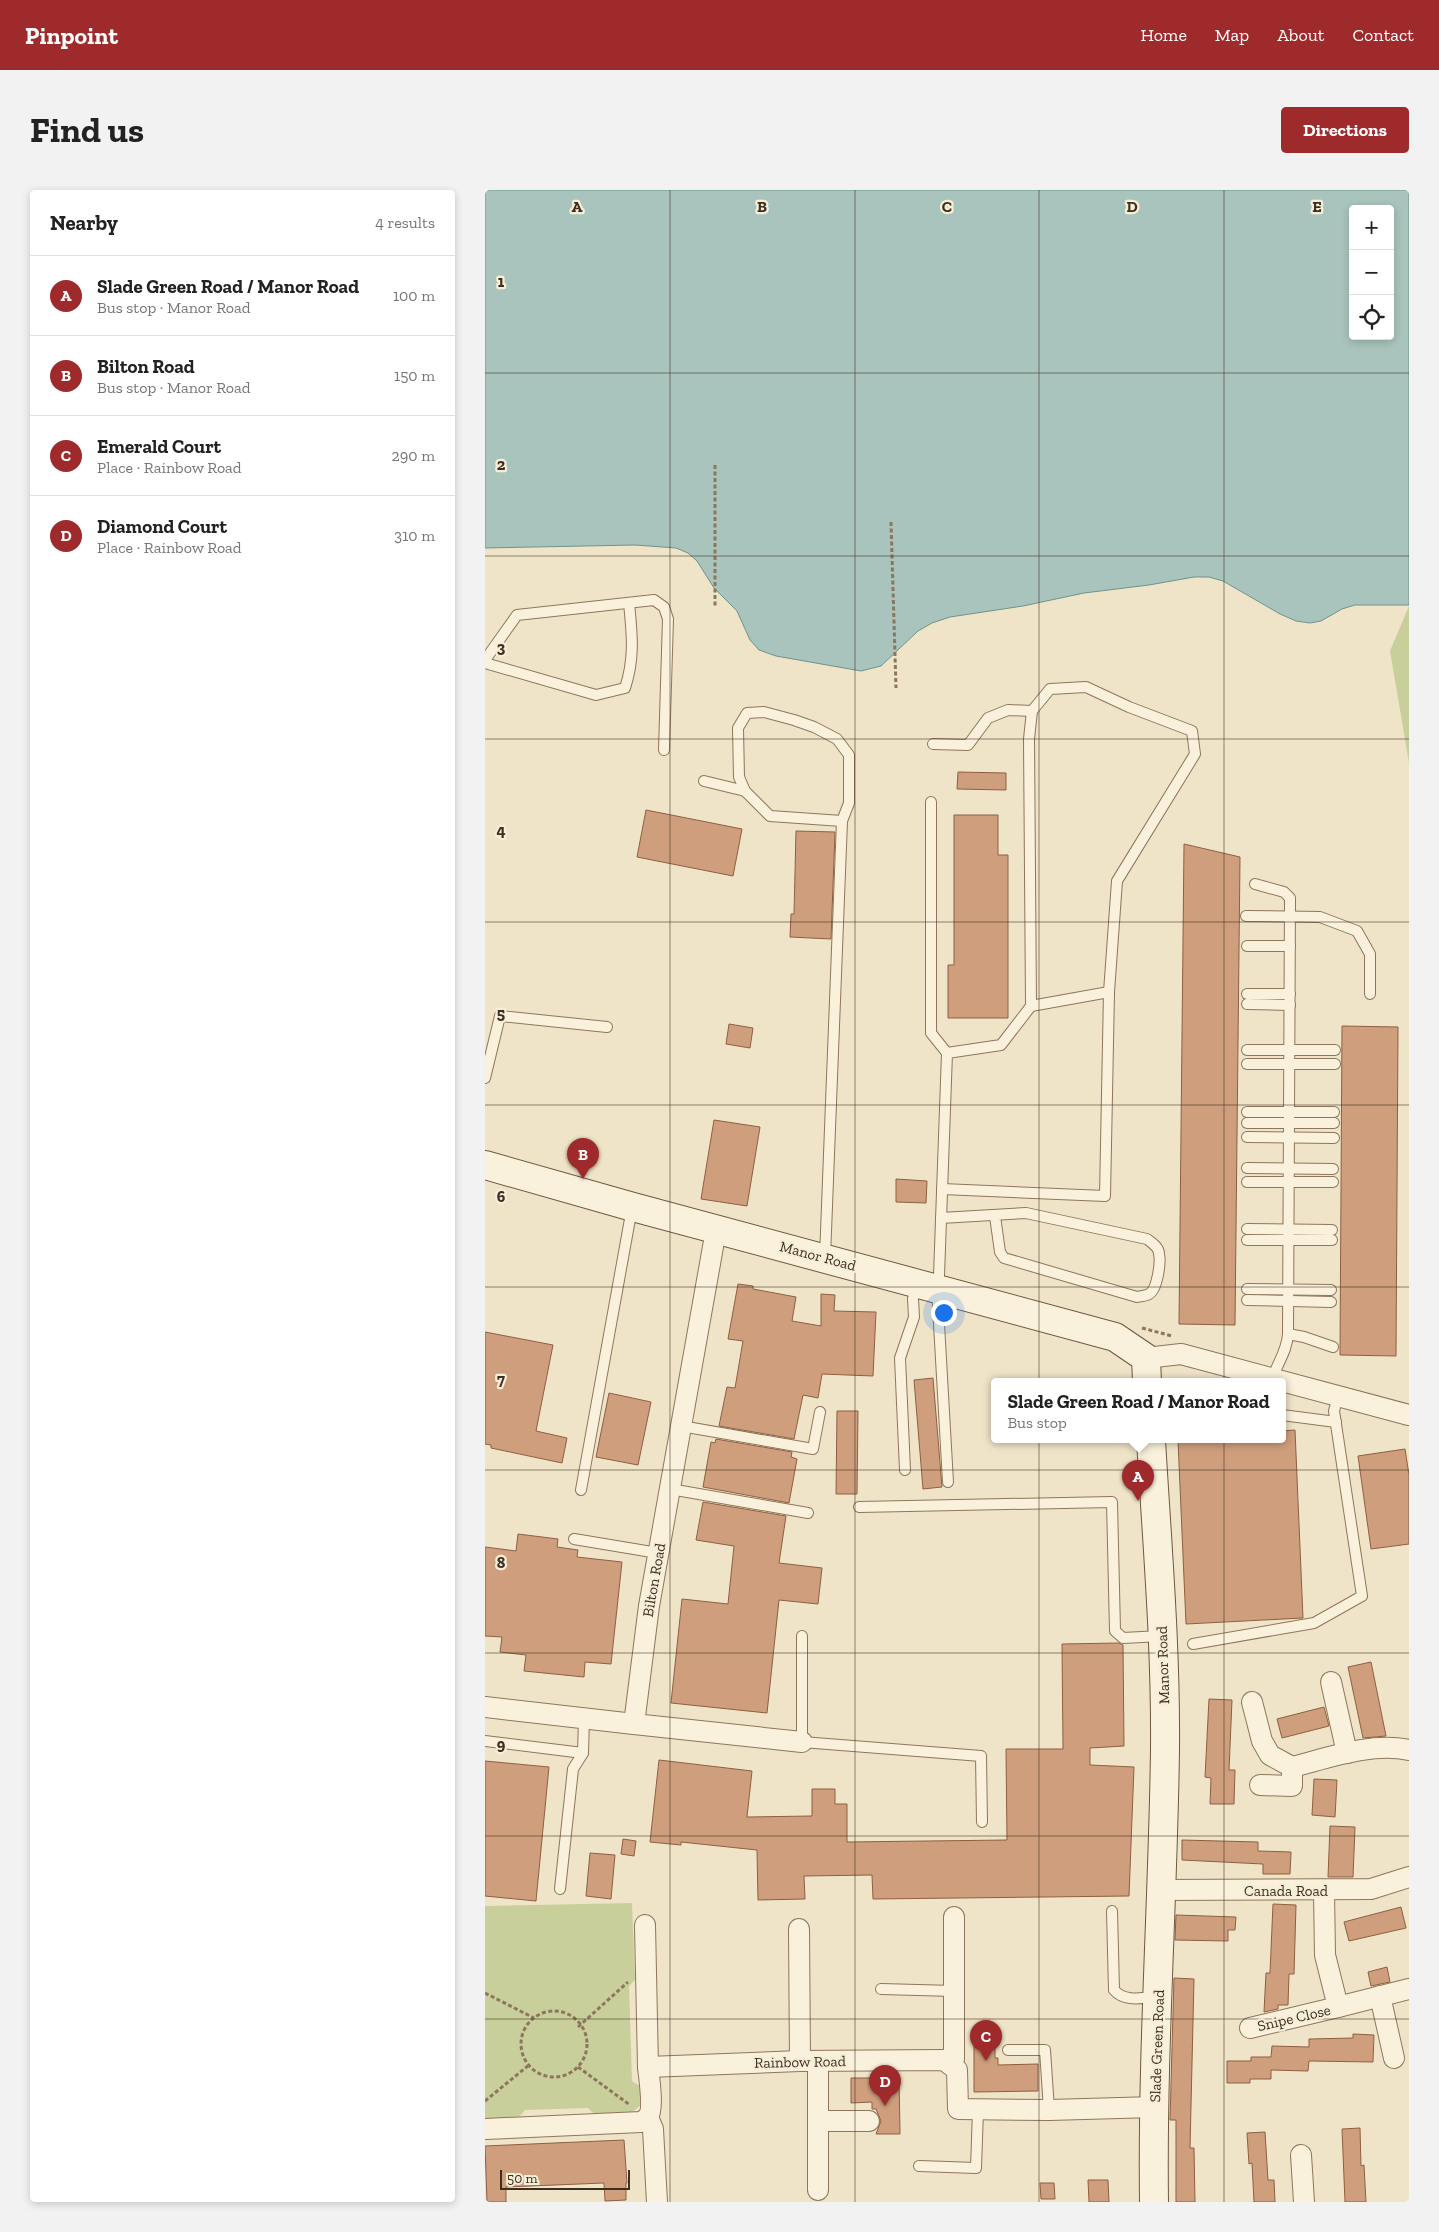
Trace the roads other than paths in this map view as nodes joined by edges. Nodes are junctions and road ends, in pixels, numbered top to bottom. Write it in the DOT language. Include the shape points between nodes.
graph roads {
  1 [pos="629,602"];
  2 [pos="485,660"];
  3 [pos="485,663"];
  4 [pos="1032,711"];
  5 [pos="933,744"];
  6 [pos="664,750"];
  7 [pos="704,781"];
  8 [pos="745,791"];
  9 [pos="931,802"];
  10 [pos="841,821"];
  11 [pos="1255,884"];
  12 [pos="1246,916"];
  13 [pos="1290,916"];
  14 [pos="1247,946"];
  15 [pos="1290,946"];
  16 [pos="1109,992"];
  17 [pos="1290,994"];
  18 [pos="1370,994"];
  19 [pos="1290,1004"];
  20 [pos="1031,1006"];
  21 [pos="607,1027"];
  22 [pos="1247,1050"];
  23 [pos="1290,1050"];
  24 [pos="1335,1050"];
  25 [pos="947,1052"];
  26 [pos="1247,1064"];
  27 [pos="1290,1064"];
  28 [pos="1335,1064"];
  29 [pos="485,1078"];
  30 [pos="1247,1112"];
  31 [pos="1289,1112"];
  32 [pos="1334,1112"];
  33 [pos="1247,1122"];
  34 [pos="1289,1123"];
  35 [pos="1334,1123"];
  36 [pos="1247,1137"];
  37 [pos="1289,1138"];
  38 [pos="1334,1138"];
  39 [pos="485,1165"];
  40 [pos="1247,1168"];
  41 [pos="1289,1169"];
  42 [pos="1333,1169"];
  43 [pos="1247,1182"];
  44 [pos="1289,1182"];
  45 [pos="1333,1182"];
  46 [pos="942,1189"];
  47 [pos="633,1207"];
  48 [pos="995,1216"];
  49 [pos="941,1218"];
  50 [pos="1247,1229"];
  51 [pos="716,1230"];
  52 [pos="1289,1235"];
  53 [pos="1332,1235"];
  54 [pos="1247,1240"];
  55 [pos="824,1258"];
  56 [pos="927,1286"];
  57 [pos="1247,1289"];
  58 [pos="1289,1289"];
  59 [pos="1331,1290"];
  60 [pos="1247,1300"];
  61 [pos="1289,1301"];
  62 [pos="1331,1302"];
  63 [pos="1288,1334"];
  64 [pos="1333,1347"];
  65 [pos="1147,1370"];
  66 [pos="1273,1377"];
  67 [pos="1276,1378"];
  68 [pos="1286,1381"];
  69 [pos="1338,1396"];
  70 [pos="819,1412"];
  71 [pos="1409,1415"];
  72 [pos="1286,1416"];
  73 [pos="1336,1422"];
  74 [pos="681,1426"];
  75 [pos="1151,1443"];
  76 [pos="905,1470"];
  77 [pos="949,1482"];
  78 [pos="670,1489"];
  79 [pos="581,1490"];
  80 [pos="859,1506"];
  81 [pos="808,1514"];
  82 [pos="575,1539"];
  83 [pos="658,1553"];
  84 [pos="802,1636"];
  85 [pos="1162,1636"];
  86 [pos="1193,1644"];
  87 [pos="1331,1682"];
  88 [pos="1252,1702"];
  89 [pos="485,1707"];
  90 [pos="584,1718"];
  91 [pos="634,1724"];
  92 [pos="485,1741"];
  93 [pos="802,1742"];
  94 [pos="1409,1750"];
  95 [pos="583,1753"];
  96 [pos="1347,1753"];
  97 [pos="1292,1766"];
  98 [pos="1261,1785"];
  99 [pos="982,1822"];
  100 [pos="1409,1877"];
  101 [pos="560,1889"];
  102 [pos="1161,1890"];
  103 [pos="1324,1891"];
  104 [pos="1111,1910"];
  105 [pos="954,1917"];
  106 [pos="645,1925"];
  107 [pos="799,1929"];
  108 [pos="881,1989"];
  109 [pos="1409,1989"];
  110 [pos="954,1991"];
  111 [pos="1380,1996"];
  112 [pos="1159,1997"];
  113 [pos="1338,2007"];
  114 [pos="1250,2028"];
  115 [pos="1008,2050"];
  116 [pos="1394,2058"];
  117 [pos="809,2061"];
  118 [pos="951,2065"];
  119 [pos="648,2067"];
  120 [pos="1155,2107"];
  121 [pos="978,2110"];
  122 [pos="1049,2110"];
  123 [pos="648,2117"];
  124 [pos="869,2120"];
  125 [pos="818,2121"];
  126 [pos="485,2128"];
  127 [pos="1301,2155"];
  128 [pos="919,2166"];
  129 [pos="818,2190"];
  130 [pos="657,2202"];
  131 [pos="1154,2202"];
  132 [pos="1304,2202"];
  1 -- 2 [label="lane" via="517,615"];
  1 -- 3 [label="lane" via="632,667 625,688 596,695"];
  1 -- 6 [label="lane" via="653,600 664,608 668,619"];
  4 -- 5 [label="lane" via="1008,710 988,718 969,745"];
  4 -- 16 [label="lane" via="1050,689 1085,687 1192,731 1195,754 1117,881"];
  4 -- 20 [label="lane" via="1029,739"];
  7 -- 8 [label="lane"];
  8 -- 10 [label="lane" via="770,816"];
  8 -- 10 [label="lane" via="739,777 737,728 747,713 764,712 794,720 837,739 849,755 849,803"];
  9 -- 25 [label="lane" via="931,1033"];
  10 -- 55 [label="lane"];
  11 -- 13 [label="lane" via="1288,894"];
  12 -- 13 [label="lane"];
  13 -- 15 [label="lane"];
  13 -- 18 [label="lane" via="1321,917 1357,931 1370,954"];
  14 -- 15 [label="lane"];
  15 -- 17 [label="lane"];
  16 -- 20 [label="lane"];
  16 -- 46 [label="lane" via="1105,1196"];
  17 -- 19 [label="lane"];
  17 -- 19 [label="lane" via="1247,999"];
  19 -- 23 [label="lane"];
  20 -- 25 [label="lane" via="1001,1045"];
  21 -- 29 [label="lane" via="500,1016"];
  22 -- 23 [label="lane"];
  23 -- 24 [label="lane"];
  23 -- 27 [label="lane"];
  25 -- 46 [label="lane"];
  26 -- 27 [label="lane"];
  27 -- 28 [label="lane"];
  27 -- 31 [label="lane"];
  30 -- 31 [label="lane"];
  31 -- 32 [label="lane"];
  31 -- 34 [label="lane"];
  33 -- 34 [label="lane"];
  34 -- 35 [label="lane"];
  34 -- 37 [label="lane"];
  36 -- 37 [label="lane"];
  37 -- 38 [label="lane"];
  37 -- 41 [label="lane"];
  39 -- 47 [label="street, Manor Road"];
  40 -- 41 [label="lane"];
  41 -- 42 [label="lane"];
  41 -- 44 [label="lane"];
  43 -- 44 [label="lane"];
  44 -- 45 [label="lane"];
  44 -- 52 [label="lane"];
  46 -- 49 [label="lane"];
  47 -- 51 [label="street, Manor Road"];
  47 -- 79 [label="lane"];
  48 -- 48 [label="lane" via="1027,1213 1147,1239 1159,1252 1156,1284 1148,1295 1137,1297 1004,1258 1000,1252"];
  48 -- 49 [label="lane"];
  49 -- 56 [label="lane" via="939,1276"];
  50 -- 52 [label="lane"];
  51 -- 55 [label="street, Manor Road"];
  51 -- 74 [label="street, Bilton Road"];
  52 -- 53 [label="lane"];
  52 -- 54 [label="lane"];
  52 -- 58 [label="lane"];
  55 -- 56 [label="street, Manor Road"];
  56 -- 65 [label="street, Manor Road" via="1115,1337"];
  56 -- 76 [label="lane" via="913,1299 914,1317 900,1358"];
  56 -- 77 [label="lane"];
  57 -- 58 [label="lane"];
  58 -- 59 [label="lane"];
  58 -- 61 [label="lane"];
  60 -- 61 [label="lane"];
  61 -- 62 [label="lane"];
  61 -- 63 [label="lane"];
  63 -- 64 [label="lane"];
  63 -- 66 [label="lane" via="1287,1348"];
  65 -- 66 [label="street, Manor Road" via="1181,1354"];
  66 -- 67 [label="street, Manor Road"];
  68 -- 69 [label="street, Manor Road"];
  69 -- 71 [label="street, Manor Road"];
  69 -- 73 [label="lane" via="1334,1411"];
  70 -- 74 [label="lane" via="813,1449"];
  72 -- 73 [label="lane"];
  73 -- 86 [label="lane" via="1362,1596 1314,1623"];
  74 -- 78 [label="street, Bilton Road"];
  75 -- 85 [label="street, Manor Road"];
  78 -- 81 [label="lane"];
  78 -- 83 [label="street, Bilton Road"];
  80 -- 85 [label="lane" via="1112,1502 1115,1632 1123,1638"];
  82 -- 83 [label="lane"];
  83 -- 91 [label="street, Bilton Road"];
  84 -- 93 [label="lane"];
  85 -- 102 [label="street, Manor Road" via="1165,1749"];
  87 -- 96 [label="street"];
  88 -- 97 [label="street" via="1262,1741 1270,1755"];
  89 -- 90 [label="street"];
  90 -- 91 [label="street"];
  90 -- 95 [label="lane"];
  91 -- 93 [label="street"];
  92 -- 95 [label="lane"];
  93 -- 99 [label="lane" via="981,1756"];
  94 -- 96 [label="street" via="1395,1747"];
  95 -- 101 [label="lane" via="573,1769"];
  96 -- 97 [label="street"];
  97 -- 98 [label="street" via="1293,1786"];
  100 -- 103 [label="street, Canada Road" via="1371,1889"];
  102 -- 103 [label="street, Canada Road"];
  102 -- 112 [label="street, Slade Green Road"];
  103 -- 113 [label="street, Snipe Close" via="1325,1955"];
  104 -- 112 [label="lane" via="1114,1990 1127,1998"];
  105 -- 110 [label="street"];
  106 -- 119 [label="street"];
  107 -- 117 [label="street"];
  108 -- 110 [label="lane"];
  109 -- 111 [label="street, Snipe Close"];
  110 -- 118 [label="street" via="954,2059"];
  111 -- 113 [label="street, Snipe Close"];
  111 -- 116 [label="street"];
  112 -- 120 [label="street, Slade Green Road"];
  113 -- 114 [label="street, Snipe Close"];
  115 -- 122 [label="lane" via="1045,2050"];
  117 -- 118 [label="street, Rainbow Road" via="944,2060"];
  117 -- 119 [label="street, Rainbow Road"];
  117 -- 125 [label="street"];
  118 -- 121 [label="street" via="957,2070 958,2109"];
  119 -- 123 [label="street"];
  120 -- 122 [label="street"];
  120 -- 131 [label="street, Slade Green Road"];
  121 -- 122 [label="street"];
  121 -- 128 [label="lane" via="975,2168"];
  123 -- 126 [label="street" via="641,2122"];
  123 -- 130 [label="street" via="653,2129"];
  124 -- 125 [label="street"];
  125 -- 129 [label="street"];
  127 -- 132 [label="street"];
}
